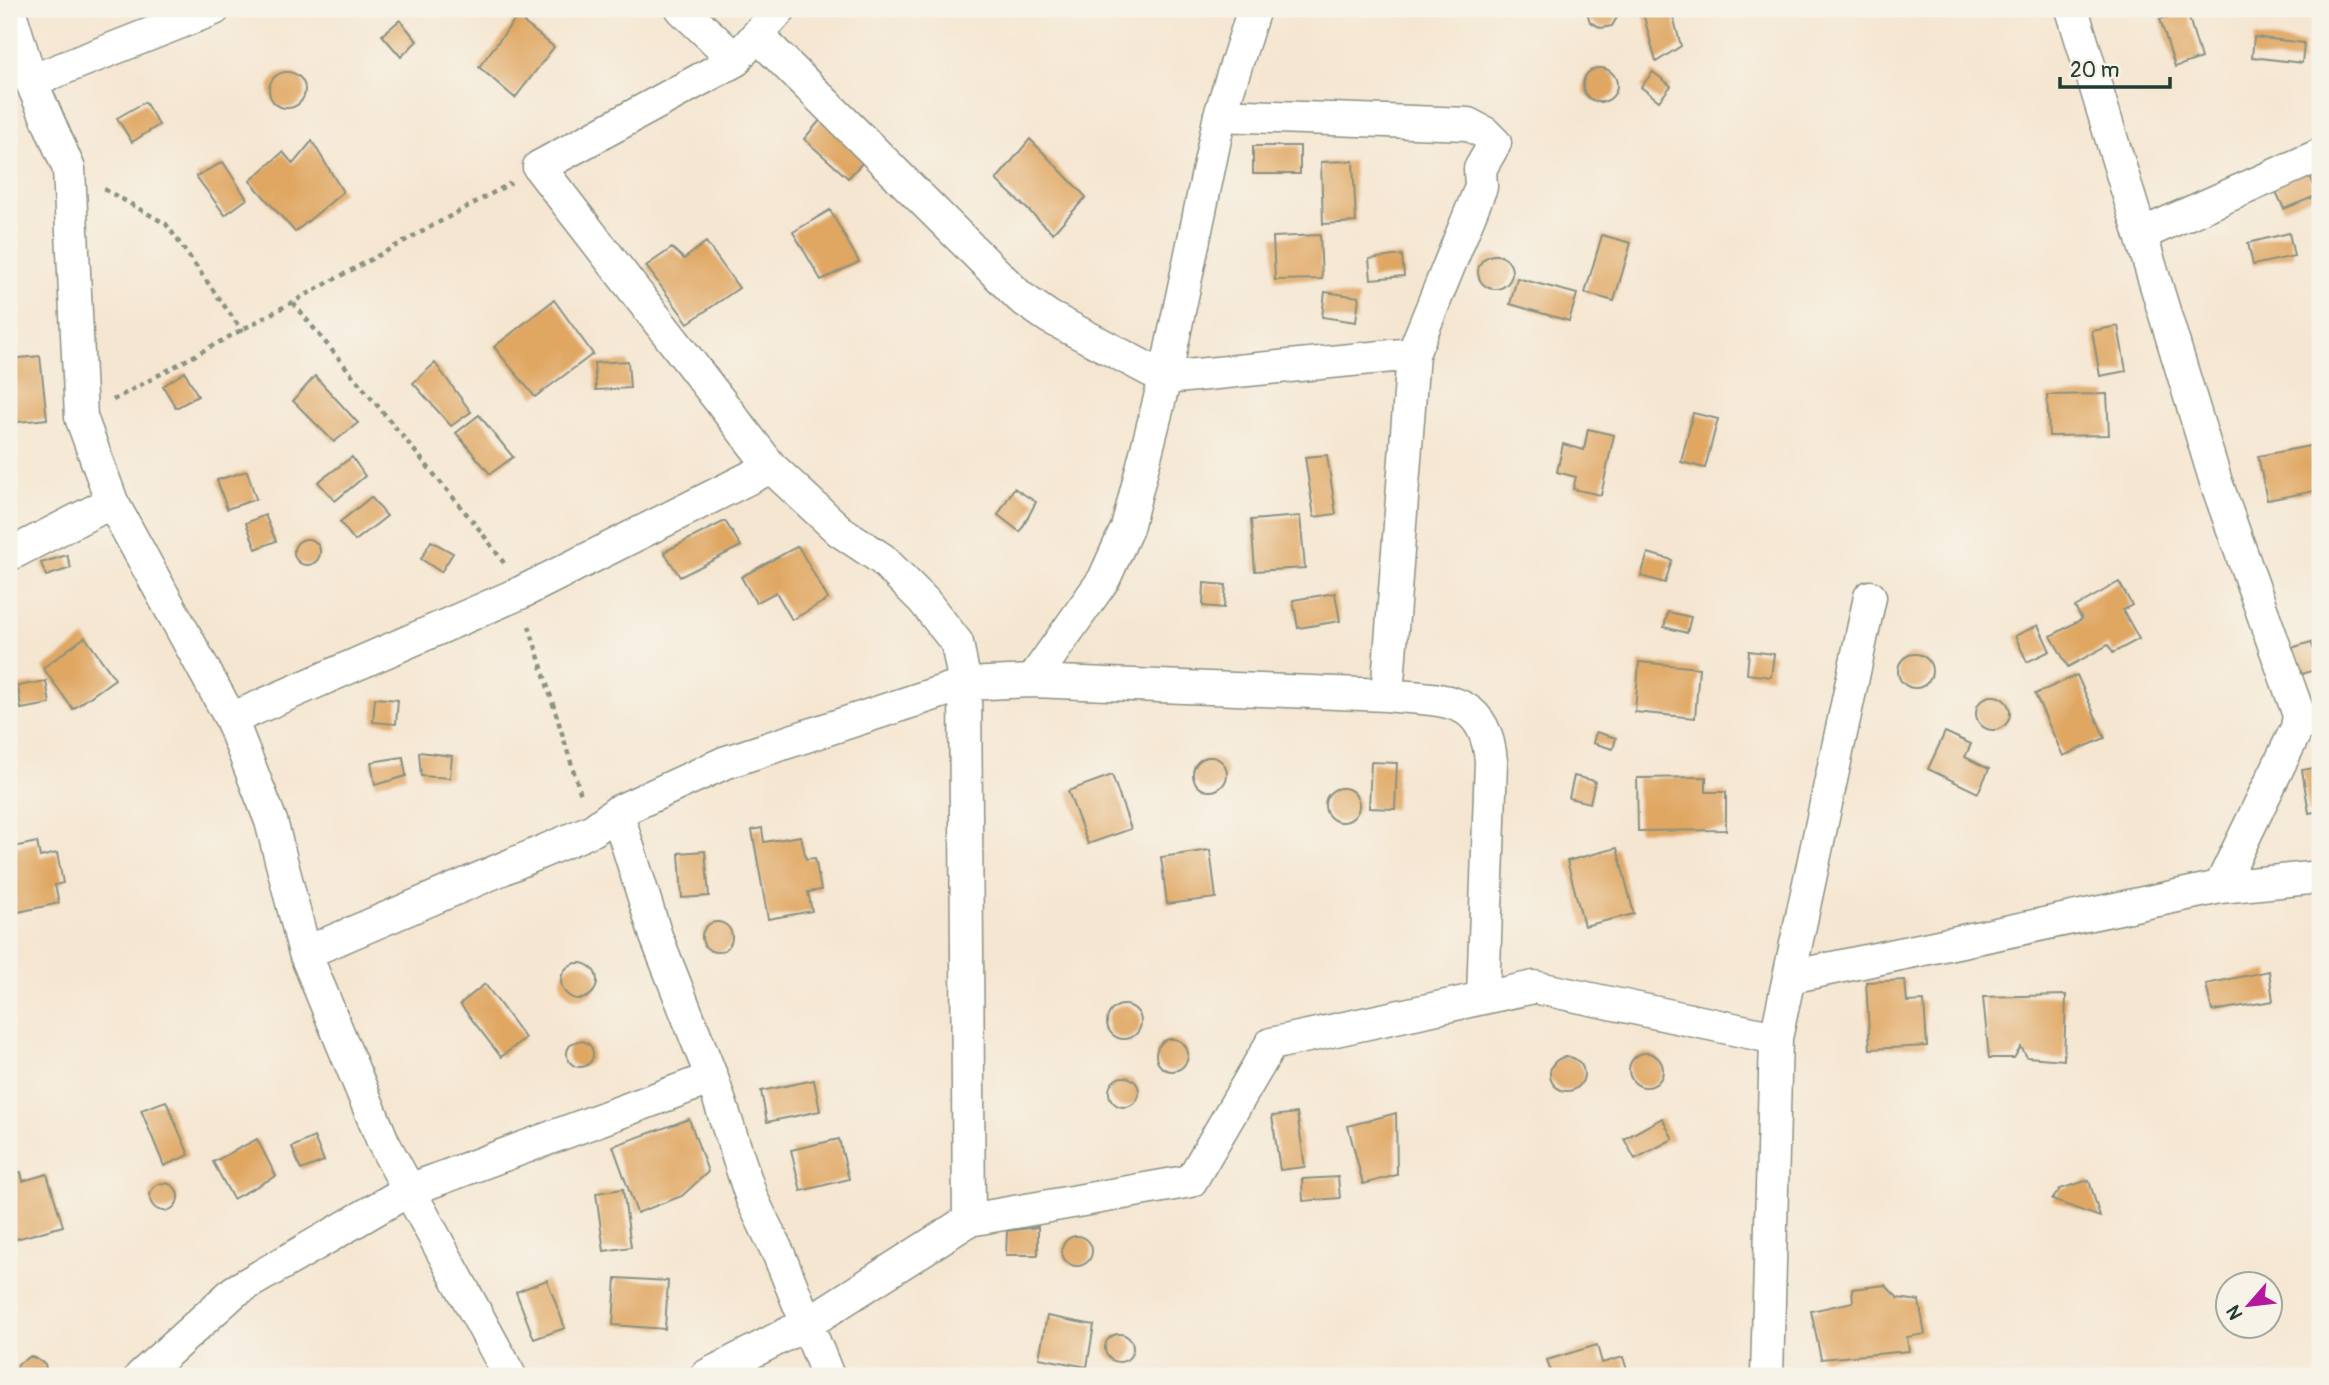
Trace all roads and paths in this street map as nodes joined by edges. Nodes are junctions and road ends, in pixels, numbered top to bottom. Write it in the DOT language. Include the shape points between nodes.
graph roads {
  1 [pos="9,9"];
  2 [pos="214,9"];
  3 [pos="682,9"];
  4 [pos="780,9"];
  5 [pos="1254,9"];
  6 [pos="2072,9"];
  7 [pos="757,36"];
  8 [pos="736,60"];
  9 [pos="32,80"];
  10 [pos="1220,114"];
  11 [pos="2320,155"];
  12 [pos="539,167"];
  13 [pos="69,169"];
  14 [pos="2142,234"];
  15 [pos="293,303"];
  16 [pos="243,332"];
  17 [pos="1413,354"];
  18 [pos="1165,378"];
  19 [pos="81,417"];
  20 [pos="771,467"];
  21 [pos="112,502"];
  22 [pos="9,555"];
  23 [pos="520,593"];
  24 [pos="1870,597"];
  25 [pos="1032,681"];
  26 [pos="965,684"];
  27 [pos="1387,695"];
  28 [pos="231,719"];
  29 [pos="605,821"];
  30 [pos="2320,877"];
  31 [pos="2220,887"];
  32 [pos="305,953"];
  33 [pos="1790,977"];
  34 [pos="1483,998"];
  35 [pos="1776,1038"];
  36 [pos="712,1078"];
  37 [pos="410,1189"];
  38 [pos="969,1220"];
  39 [pos="808,1323"];
  40 [pos="141,1376"];
  41 [pos="510,1376"];
  42 [pos="706,1376"];
  43 [pos="828,1376"];
  44 [pos="1767,1376"];
  1 -- 9 [label="street"];
  2 -- 9 [label="street"];
  3 -- 8 [label="street"];
  4 -- 7 [label="street"];
  5 -- 10 [label="street"];
  6 -- 14 [label="street"];
  7 -- 8 [label="street"];
  7 -- 18 [label="street" via="1020,297"];
  8 -- 12 [label="street"];
  9 -- 13 [label="street"];
  10 -- 17 [label="street" via="1468,124 1495,143 1480,169 1481,187"];
  10 -- 18 [label="street"];
  11 -- 14 [label="street"];
  12 -- 15 [label="path"];
  12 -- 20 [label="street"];
  13 -- 16 [label="path" via="166,224"];
  13 -- 19 [label="street"];
  14 -- 31 [label="street" via="2216,482 2299,715 2297,728"];
  15 -- 16 [label="path"];
  15 -- 23 [label="path" via="480,529"];
  16 -- 19 [label="path"];
  17 -- 18 [label="street"];
  17 -- 27 [label="street"];
  18 -- 25 [label="street" via="1126,527 1104,579"];
  19 -- 21 [label="street"];
  20 -- 23 [label="street"];
  20 -- 26 [label="street" via="841,531 882,559 923,601 957,643"];
  21 -- 22 [label="street"];
  21 -- 28 [label="street"];
  23 -- 28 [label="street"];
  23 -- 29 [label="path"];
  24 -- 33 [label="street"];
  25 -- 26 [label="street"];
  25 -- 27 [label="street"];
  26 -- 29 [label="street" via="724,763"];
  26 -- 38 [label="street"];
  27 -- 34 [label="street" via="1460,703 1477,717 1489,736"];
  28 -- 32 [label="street" via="271,821"];
  29 -- 32 [label="street"];
  29 -- 36 [label="street"];
  30 -- 31 [label="street"];
  31 -- 33 [label="street"];
  32 -- 37 [label="street" via="384,1144"];
  33 -- 35 [label="street"];
  34 -- 35 [label="street" via="1534,987"];
  34 -- 38 [label="street" via="1271,1044 1191,1181"];
  35 -- 44 [label="street"];
  36 -- 37 [label="street"];
  36 -- 39 [label="street" via="752,1199"];
  37 -- 40 [label="street" via="235,1291"];
  37 -- 41 [label="street"];
  38 -- 39 [label="street"];
  39 -- 42 [label="street"];
  39 -- 43 [label="street"];
}
